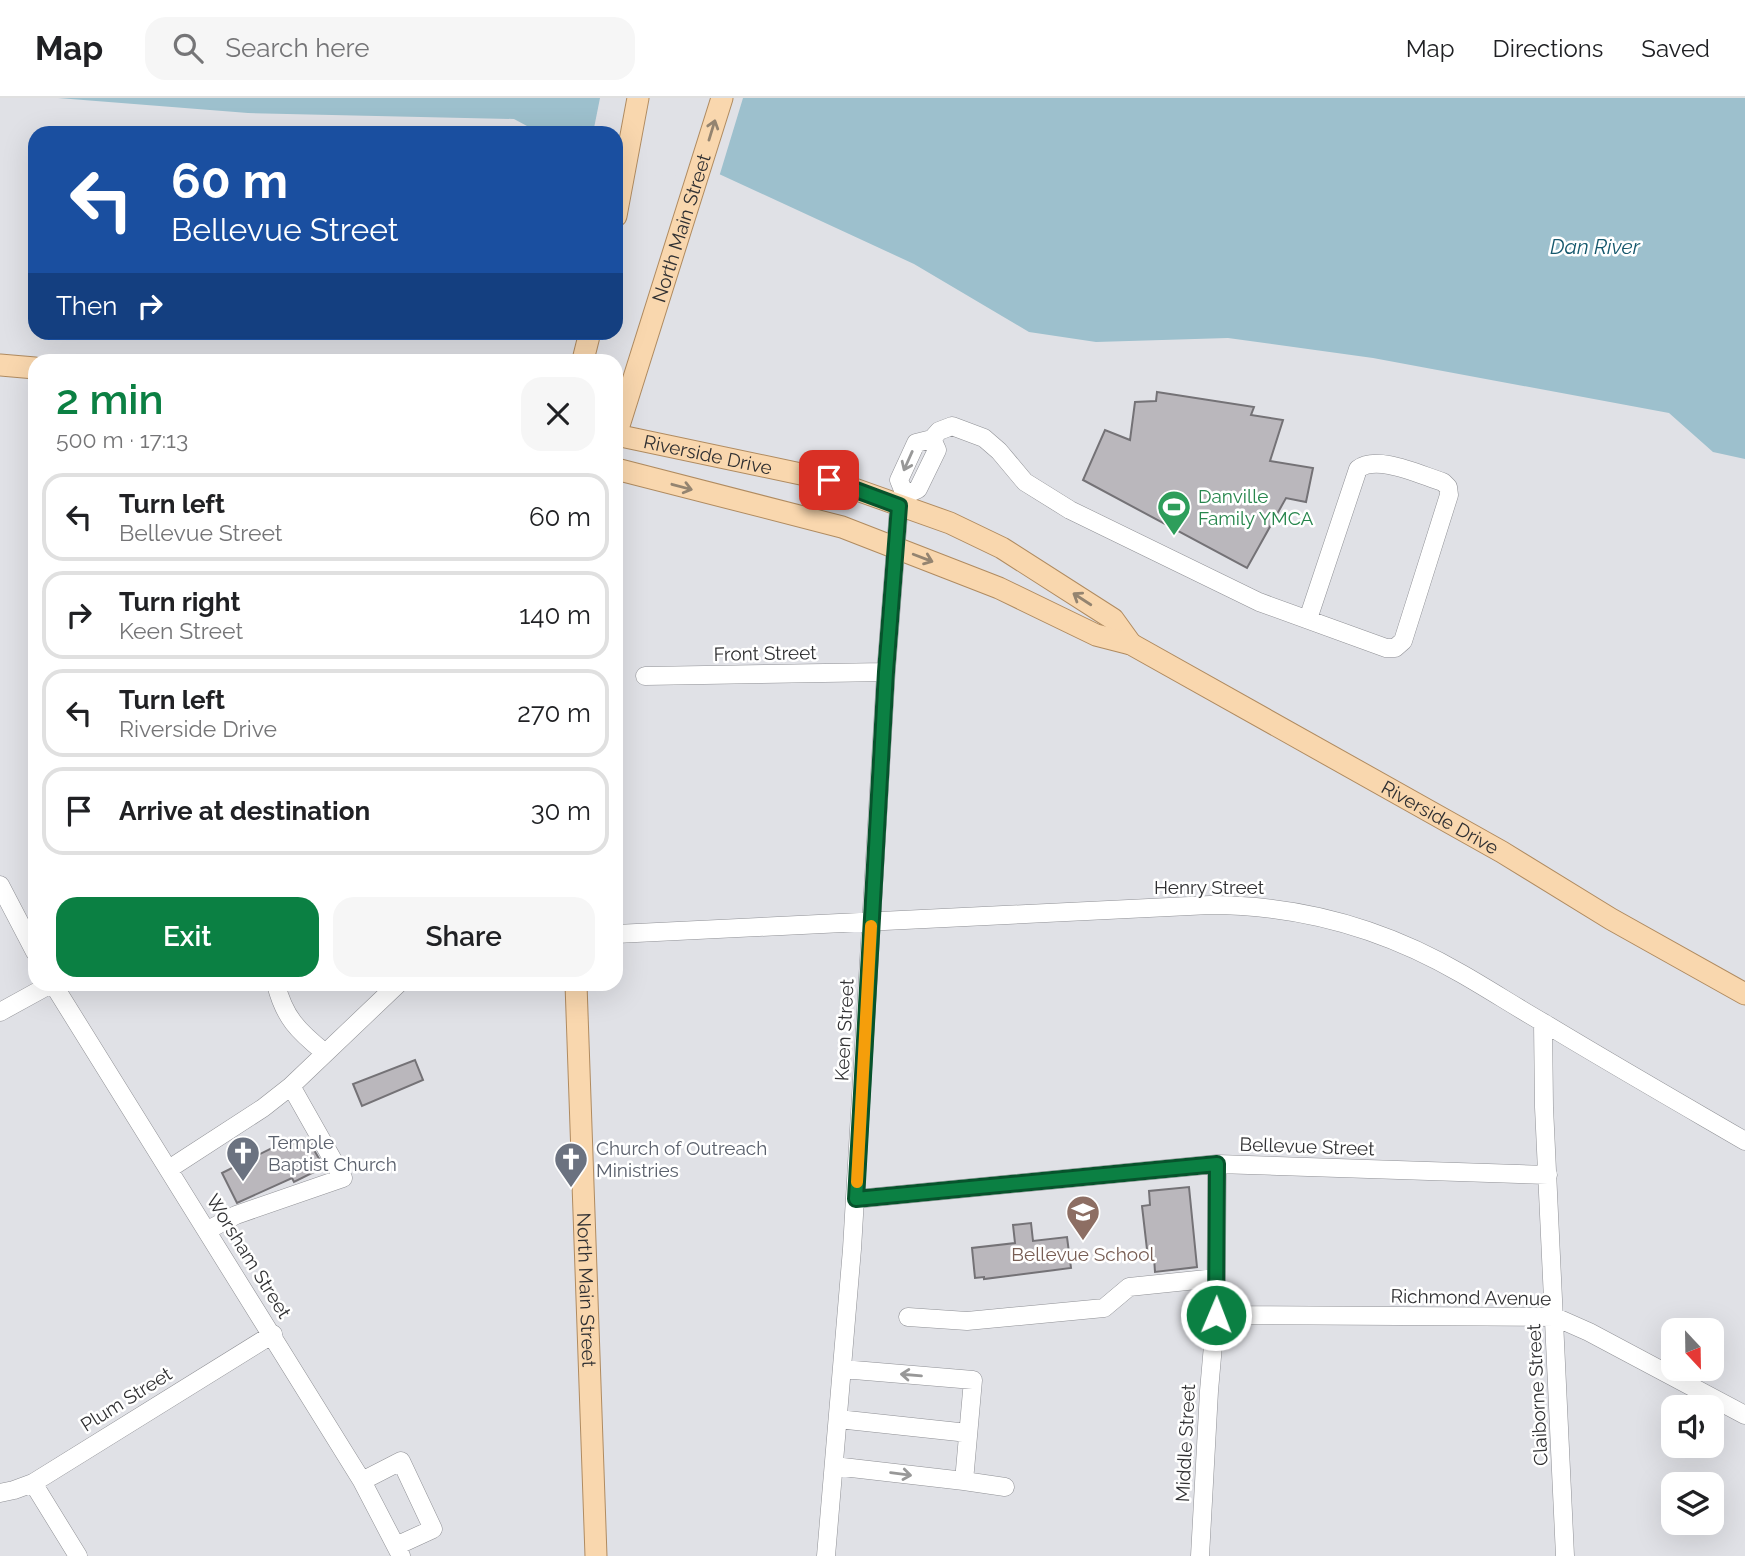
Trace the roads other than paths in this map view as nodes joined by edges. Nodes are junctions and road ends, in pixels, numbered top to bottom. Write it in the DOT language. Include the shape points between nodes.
graph roads {
  1 [pos="638,98"];
  2 [pos="722,98"];
  3 [pos="623,178"];
  4 [pos="0,365"];
  5 [pos="28,367"];
  6 [pos="623,413"];
  7 [pos="623,436"];
  8 [pos="623,471"];
  9 [pos="902,500"];
  10 [pos="896,548"];
  11 [pos="1308,619"];
  12 [pos="1131,644"];
  13 [pos="886,672"];
  14 [pos="645,676"];
  15 [pos="0,885"];
  16 [pos="872,921"];
  17 [pos="623,934"];
  18 [pos="28,939"];
  19 [pos="39,991"];
  20 [pos="56,991"];
  21 [pos="278,991"];
  22 [pos="390,991"];
  23 [pos="576,991"];
  24 [pos="1745,994"];
  25 [pos="0,1012"];
  26 [pos="1543,1023"];
  27 [pos="324,1052"];
  28 [pos="291,1086"];
  29 [pos="1745,1141"];
  30 [pos="1217,1164"];
  31 [pos="169,1169"];
  32 [pos="1548,1175"];
  33 [pos="856,1199"];
  34 [pos="208,1230"];
  35 [pos="1216,1278"];
  36 [pos="1216,1315"];
  37 [pos="908,1317"];
  38 [pos="1555,1317"];
  39 [pos="272,1334"];
  40 [pos="842,1369"];
  41 [pos="1745,1415"];
  42 [pos="838,1419"];
  43 [pos="968,1433"];
  44 [pos="834,1465"];
  45 [pos="362,1482"];
  46 [pos="964,1482"];
  47 [pos="33,1483"];
  48 [pos="1005,1487"];
  49 [pos="0,1493"];
  50 [pos="398,1551"];
  51 [pos="78,1556"];
  52 [pos="596,1556"];
  53 [pos="826,1556"];
  54 [pos="1200,1556"];
  55 [pos="1565,1556"];
  1 -- 3 [label="main road"];
  6 -- 2 [label="main road, North Main Street, one-way"];
  4 -- 5 [label="main road"];
  7 -- 9 [label="main road, Riverside Drive"];
  8 -- 10 [label="main road, Riverside Drive, one-way" via="842,527"];
  9 -- 10 [label="street, Keen Street"];
  9 -- 11 [label="street, Keen Street" via="899,480 916,443 952,426 984,438 1025,482 1070,510 1259,602"];
  12 -- 9 [label="main road, Riverside Drive, one-way" via="1113,619 1034,568"];
  10 -- 12 [label="main road, Riverside Drive, one-way" via="999,588 1096,635"];
  10 -- 13 [label="street, Keen Street"];
  11 -- 11 [label="street" via="1386,648 1403,641 1448,487 1380,463 1358,469"];
  12 -- 24 [label="main road, Riverside Drive"];
  13 -- 14 [label="street, Front Street"];
  13 -- 16 [label="street, Keen Street"];
  15 -- 18 [label="street"];
  16 -- 17 [label="street, Henry Street"];
  16 -- 26 [label="street, Henry Street" via="1210,905 1279,908 1369,931 1412,948"];
  16 -- 33 [label="street, Keen Street"];
  19 -- 25 [label="street"];
  20 -- 31 [label="street, Worsham Street"];
  21 -- 27 [label="street" via="293,1026"];
  22 -- 27 [label="street"];
  23 -- 52 [label="main road, North Main Street"];
  26 -- 29 [label="street, Henry Street"];
  26 -- 32 [label="street, Claiborne Street"];
  27 -- 28 [label="street"];
  28 -- 31 [label="street"];
  28 -- 34 [label="street" via="343,1178 236,1215"];
  30 -- 32 [label="street, Bellevue Street"];
  30 -- 33 [label="street, Bellevue Street"];
  30 -- 35 [label="street, Middle Street"];
  31 -- 34 [label="street, Worsham Street"];
  32 -- 38 [label="street, Claiborne Street"];
  33 -- 40 [label="street, Keen Street"];
  34 -- 39 [label="street, Worsham Street"];
  35 -- 36 [label="street, Middle Street"];
  35 -- 37 [label="street" via="1129,1287 1104,1308 967,1321"];
  36 -- 38 [label="street, Richmond Avenue"];
  36 -- 54 [label="street, Middle Street"];
  38 -- 41 [label="street, Richmond Avenue"];
  38 -- 55 [label="street, Claiborne Street"];
  39 -- 45 [label="street, Worsham Street"];
  39 -- 47 [label="street, Plum Street"];
  40 -- 42 [label="street, Keen Street"];
  43 -- 40 [label="street, one-way" via="973,1380"];
  42 -- 43 [label="street"];
  42 -- 44 [label="street, Keen Street"];
  43 -- 46 [label="street"];
  44 -- 46 [label="street, one-way"];
  44 -- 53 [label="street, Keen Street"];
  45 -- 50 [label="street, Worsham Street"];
  45 -- 50 [label="street" via="401,1461 433,1529"];
  46 -- 48 [label="street"];
  47 -- 49 [label="street, Plum Street"];
  47 -- 51 [label="street"];
}
